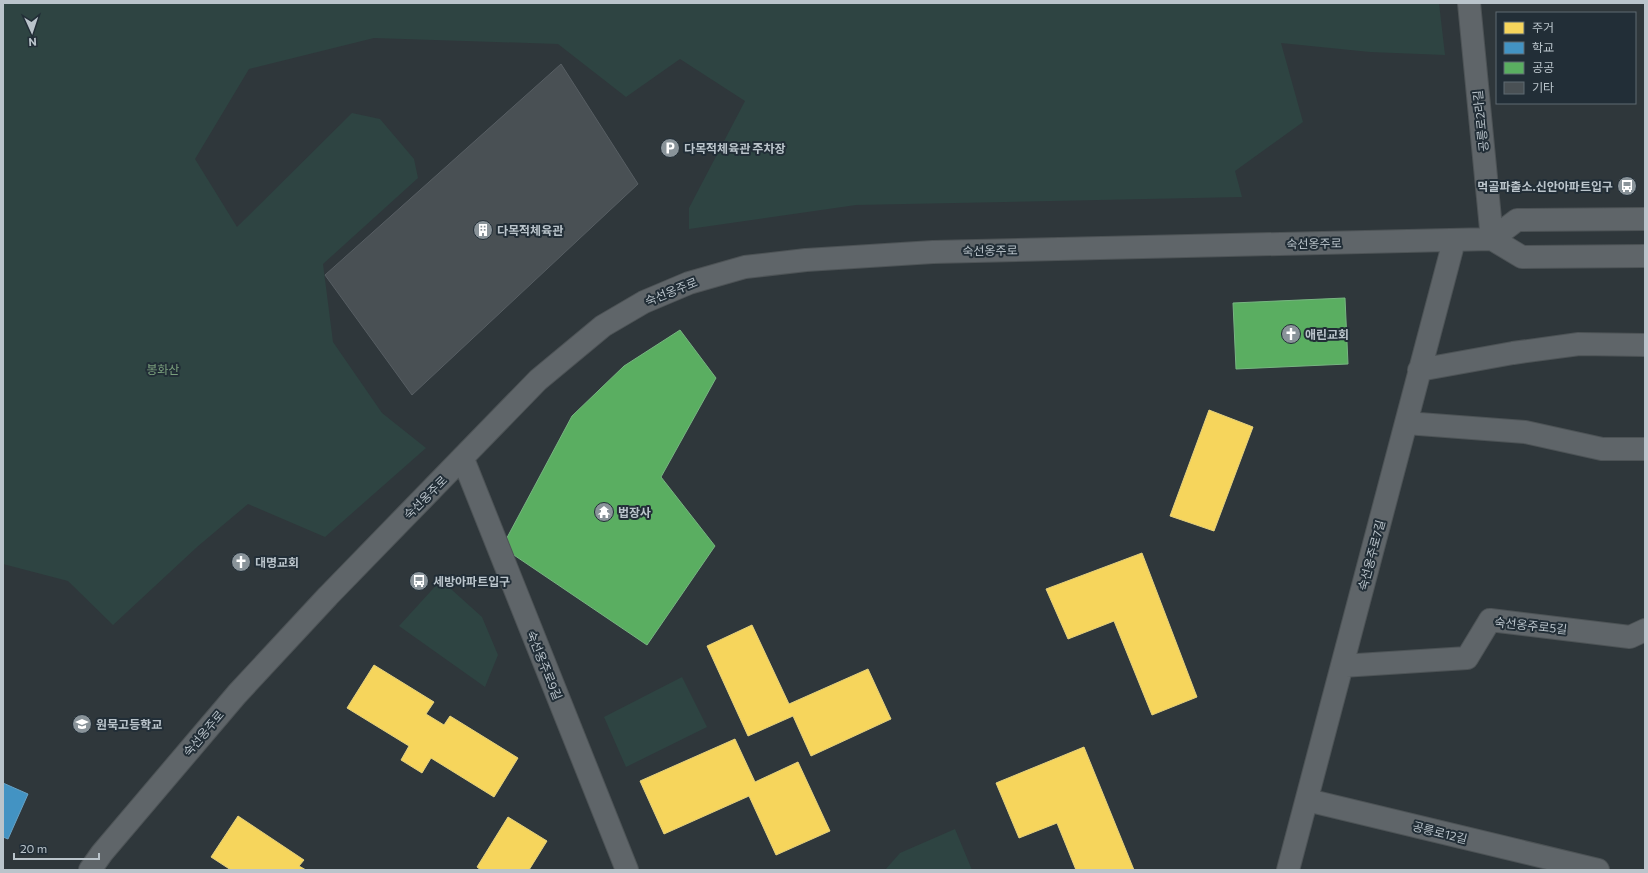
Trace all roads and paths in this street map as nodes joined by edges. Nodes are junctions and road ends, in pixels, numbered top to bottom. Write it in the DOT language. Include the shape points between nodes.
graph roads {
  1 [pos="1469,3"];
  2 [pos="1645,219"];
  3 [pos="1492,239"];
  4 [pos="1454,241"];
  5 [pos="1645,256"];
  6 [pos="1645,345"];
  7 [pos="1419,370"];
  8 [pos="1406,423"];
  9 [pos="1645,449"];
  10 [pos="463,459"];
  11 [pos="1645,630"];
  12 [pos="1342,666"];
  13 [pos="1307,800"];
  14 [pos="1567,867"];
  15 [pos="90,870"];
  16 [pos="627,870"];
  17 [pos="1288,870"];
  18 [pos="1598,870"];
  1 -- 3 [label="street, 공릉로2라길"];
  2 -- 3 [label="street" via="1517,220"];
  3 -- 4 [label="street, 숙선옹주로"];
  3 -- 5 [label="street" via="1522,257"];
  4 -- 7 [label="street, 숙선옹주로7길"];
  4 -- 10 [label="street, 숙선옹주로" via="933,252 806,260 745,267 688,283 644,302 603,326 538,380"];
  6 -- 7 [label="street" via="1579,344"];
  7 -- 8 [label="street, 숙선옹주로7길"];
  8 -- 9 [label="street" via="1525,432 1602,449"];
  8 -- 12 [label="street, 숙선옹주로7길"];
  10 -- 15 [label="street, 숙선옹주로" via="236,694"];
  10 -- 16 [label="street, 숙선옹주로9길"];
  11 -- 12 [label="street, 숙선옹주로5길" via="1630,637 1490,620 1467,658"];
  12 -- 13 [label="street, 숙선옹주로7길"];
  13 -- 14 [label="street, 공릉로12길"];
  13 -- 17 [label="street, 숙선옹주로7길"];
  14 -- 18 [label="street, 공릉로12길"];
}
